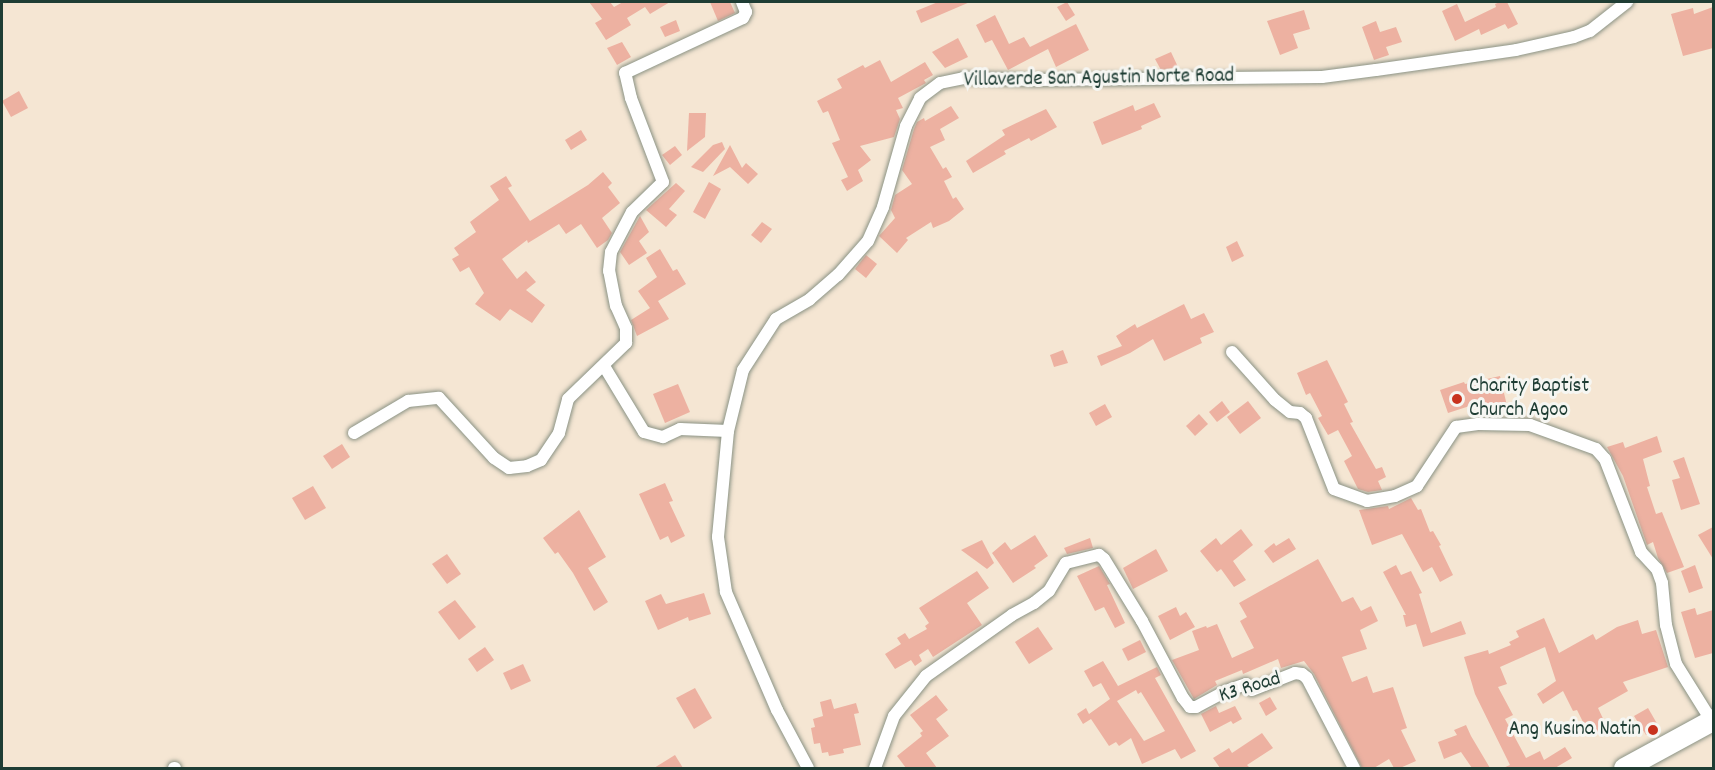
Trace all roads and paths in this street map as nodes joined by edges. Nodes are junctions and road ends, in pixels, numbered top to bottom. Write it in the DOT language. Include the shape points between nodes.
graph roads {
  1 [pos="742,2"];
  2 [pos="1627,2"];
  3 [pos="1232,352"];
  4 [pos="604,366"];
  5 [pos="728,431"];
  6 [pos="354,433"];
  7 [pos="1712,719"];
  8 [pos="808,768"];
  9 [pos="875,768"];
  10 [pos="1354,768"];
  11 [pos="1624,768"];
  1 -- 4 [label="street" via="746,12 743,18 625,73 628,92 663,182 632,212 611,252 609,271 616,306 626,328 626,343"];
  2 -- 5 [label="street, Villaverde San Agustin Norte Road" via="1590,31 1559,41 1322,77 963,78 940,83 920,98 910,115 883,207 868,241 824,287 776,319 743,370"];
  3 -- 7 [label="street" via="1275,400 1306,418 1334,489 1367,501 1395,496 1417,486 1456,427 1530,425 1596,449 1605,459 1641,552 1657,569 1676,664"];
  4 -- 5 [label="street" via="644,432 663,437 680,429"];
  4 -- 6 [label="street" via="568,399 559,433 541,460 527,466 509,468 494,458 439,398 408,401"];
  5 -- 8 [label="street, Villaverde San Agustin Norte Road" via="718,537 726,592 777,710"];
  7 -- 11 [label="highway"];
  9 -- 10 [label="street, K3 Road" via="894,716 926,676 1049,591 1066,563 1098,555 1104,559 1190,707 1245,684 1252,690 1295,673 1302,674"];
}
